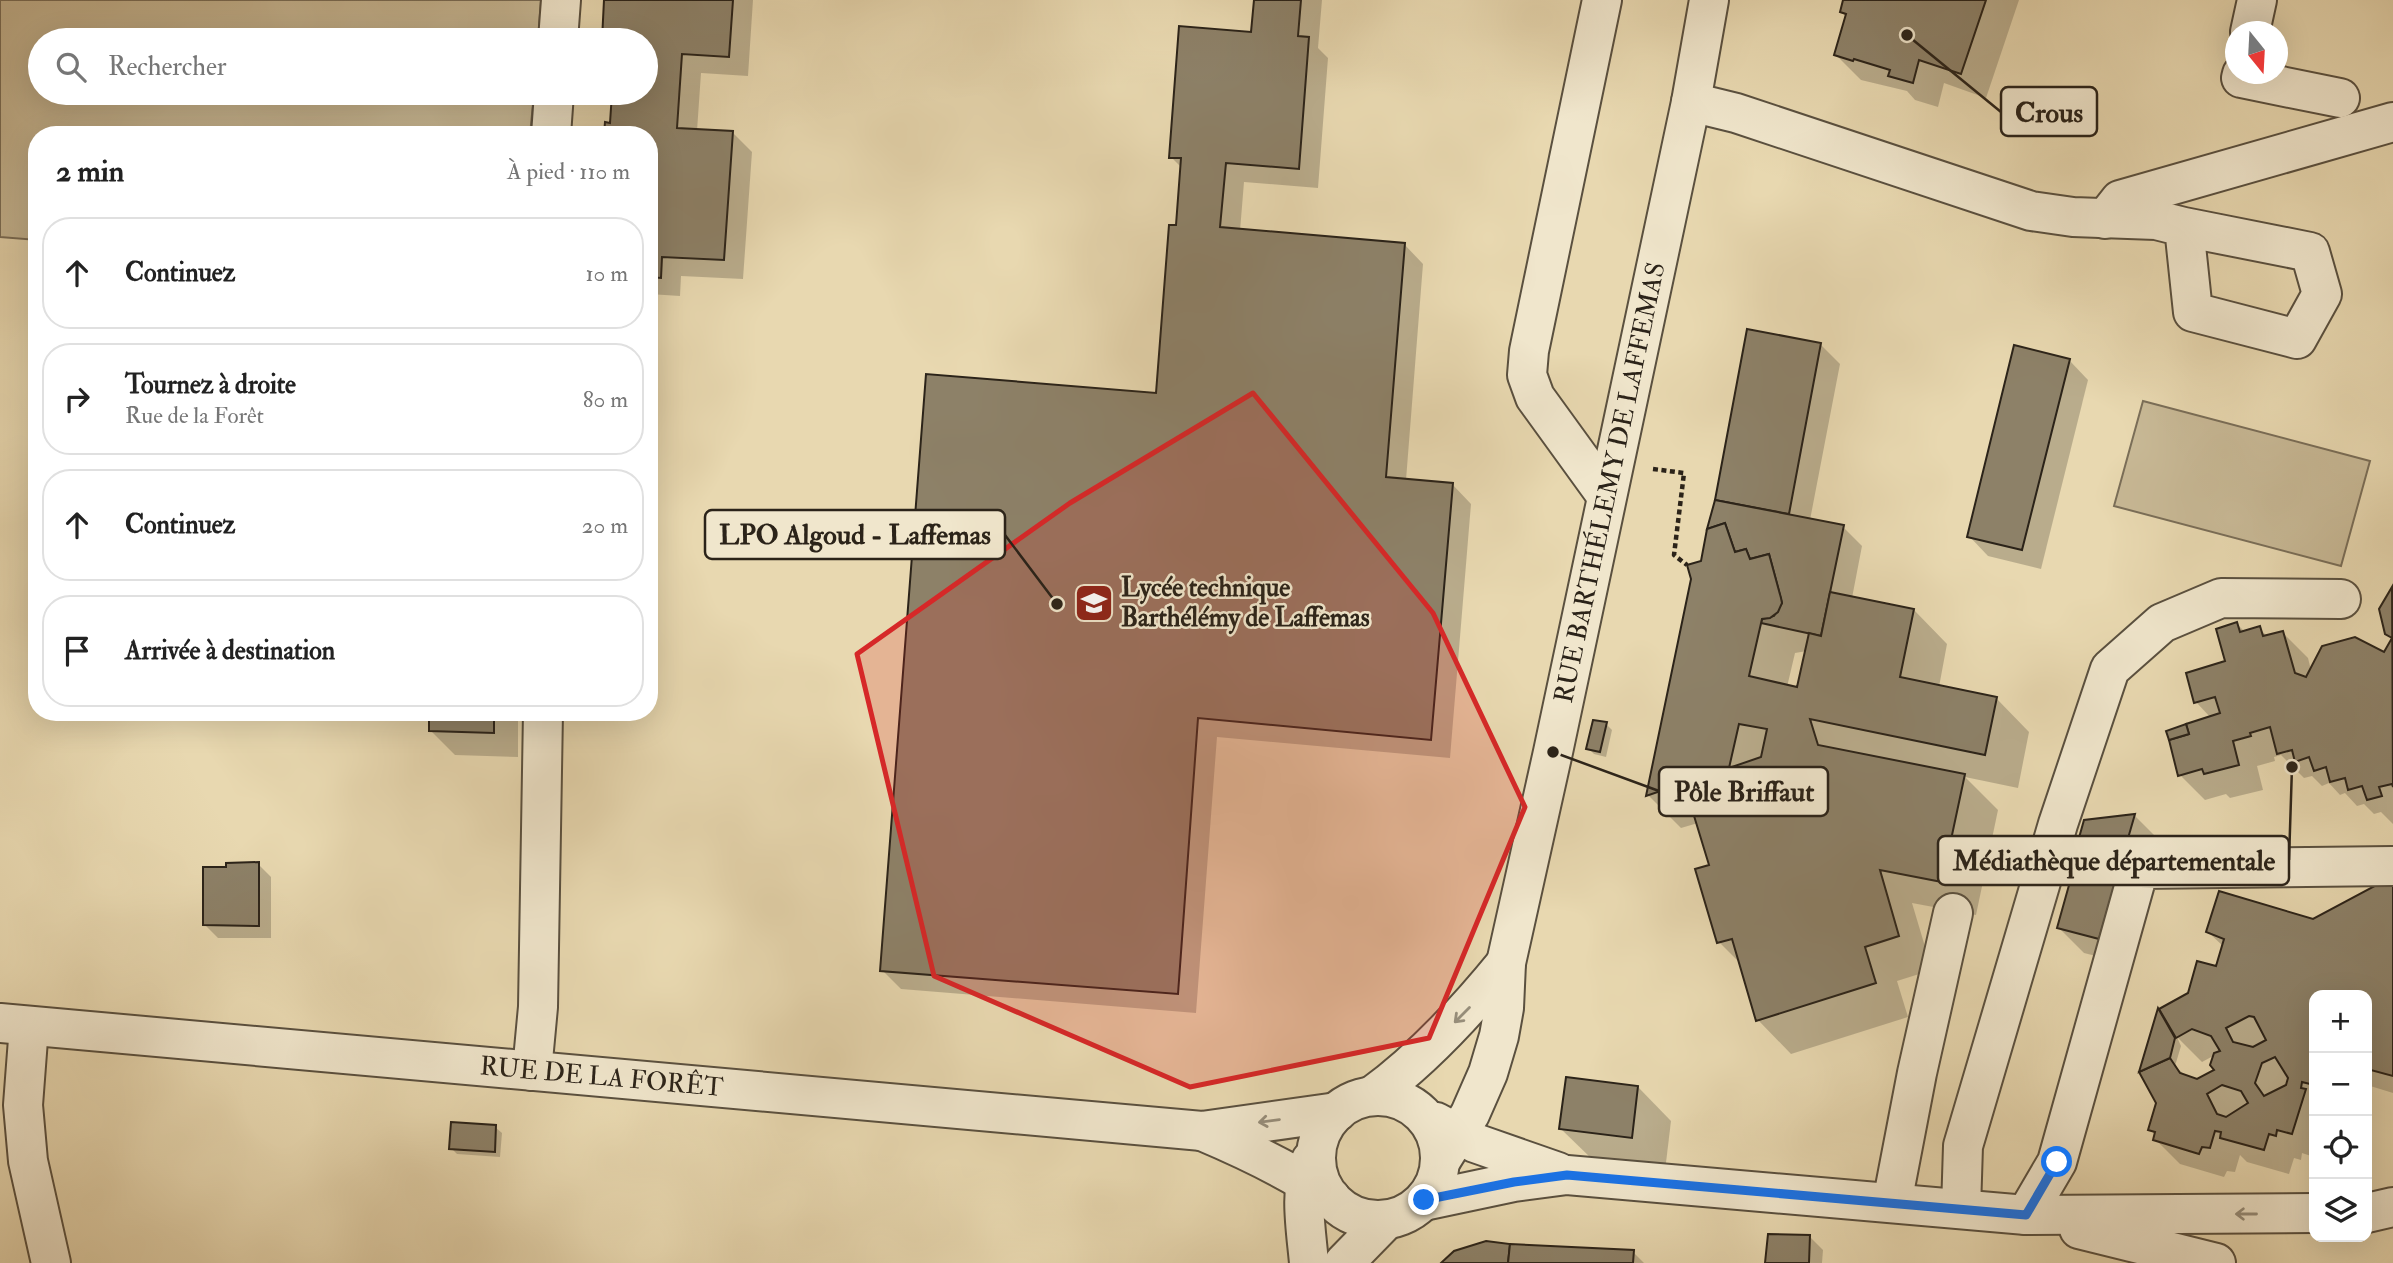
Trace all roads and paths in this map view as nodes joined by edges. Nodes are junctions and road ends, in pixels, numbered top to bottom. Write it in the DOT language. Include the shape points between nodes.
graph roads {
  1 [pos="561,0"];
  2 [pos="1602,0"];
  3 [pos="1709,0"];
  4 [pos="2257,0"];
  5 [pos="2252,21"];
  6 [pos="559,28"];
  7 [pos="2271,84"];
  8 [pos="2340,98"];
  9 [pos="1691,102"];
  10 [pos="553,105"];
  11 [pos="2393,122"];
  12 [pos="552,126"];
  13 [pos="2105,219"];
  14 [pos="2184,227"];
  15 [pos="1650,481"];
  16 [pos="1606,495"];
  17 [pos="1687,565"];
  18 [pos="2341,599"];
  19 [pos="543,721"];
  20 [pos="2393,866"];
  21 [pos="1953,913"];
  22 [pos="1506,963"];
  23 [pos="15,1025"];
  24 [pos="532,1071"];
  25 [pos="1372,1096"];
  26 [pos="1337,1112"];
  27 [pos="1202,1131"];
  28 [pos="1449,1149"];
  29 [pos="1567,1175"];
  30 [pos="1318,1189"];
  31 [pos="1424,1200"];
  32 [pos="1892,1203"];
  33 [pos="2393,1207"];
  34 [pos="1961,1209"];
  35 [pos="2372,1212"];
  36 [pos="2309,1213"];
  37 [pos="2026,1215"];
  38 [pos="1386,1220"];
  39 [pos="51,1263"];
  40 [pos="1309,1263"];
  41 [pos="1344,1263"];
  42 [pos="2216,1263"];
  1 -- 6 [label="street"];
  2 -- 16 [label="street" via="1527,375 1535,397"];
  3 -- 9 [label="street, RUE BARTHÉLEMY DE LAFFEMAS"];
  4 -- 5 [label="street"];
  7 -- 8 [label="street"];
  9 -- 13 [label="street" via="2031,211"];
  9 -- 16 [label="street, RUE BARTHÉLEMY DE LAFFEMAS"];
  10 -- 12 [label="street"];
  11 -- 13 [label="street" via="2119,200"];
  13 -- 14 [label="street" via="2156,220"];
  15 -- 17 [label="path" via="1653,468 1684,473 1674,555"];
  16 -- 22 [label="street, RUE BARTHÉLEMY DE LAFFEMAS"];
  18 -- 34 [label="street" via="2221,598 2162,623 2110,669 2058,824 1963,1146"];
  19 -- 24 [label="street" via="538,1007"];
  20 -- 37 [label="street" via="2139,869 2057,1162"];
  21 -- 32 [label="street"];
  22 -- 25 [label="street, one-way" via="1466,1012"];
  22 -- 28 [label="street, RUE BARTHÉLEMY DE LAFFEMAS" via="1504,1008 1488,1073"];
  23 -- 24 [label="street, RUE DE LA FORÊT"];
  23 -- 39 [label="street" via="28,1161"];
  24 -- 27 [label="street, RUE DE LA FORÊT"];
  25 -- 26 [label="street"];
  25 -- 28 [label="street" via="1412,1106"];
  26 -- 27 [label="street, RUE DE LA FORÊT, one-way"];
  26 -- 30 [label="street" via="1309,1163"];
  27 -- 30 [label="street, RUE DE LA FORÊT"];
  28 -- 29 [label="street"];
  28 -- 31 [label="street"];
  29 -- 31 [label="street"];
  29 -- 32 [label="street"];
  30 -- 38 [label="street" via="1347,1211 1366,1219"];
  30 -- 40 [label="street" via="1304,1209"];
  31 -- 38 [label="street" via="1407,1214"];
  32 -- 34 [label="street"];
  33 -- 35 [label="street"];
  34 -- 37 [label="street"];
  36 -- 37 [label="street, one-way"];
  37 -- 42 [label="street"];
  38 -- 41 [label="street"];
}
